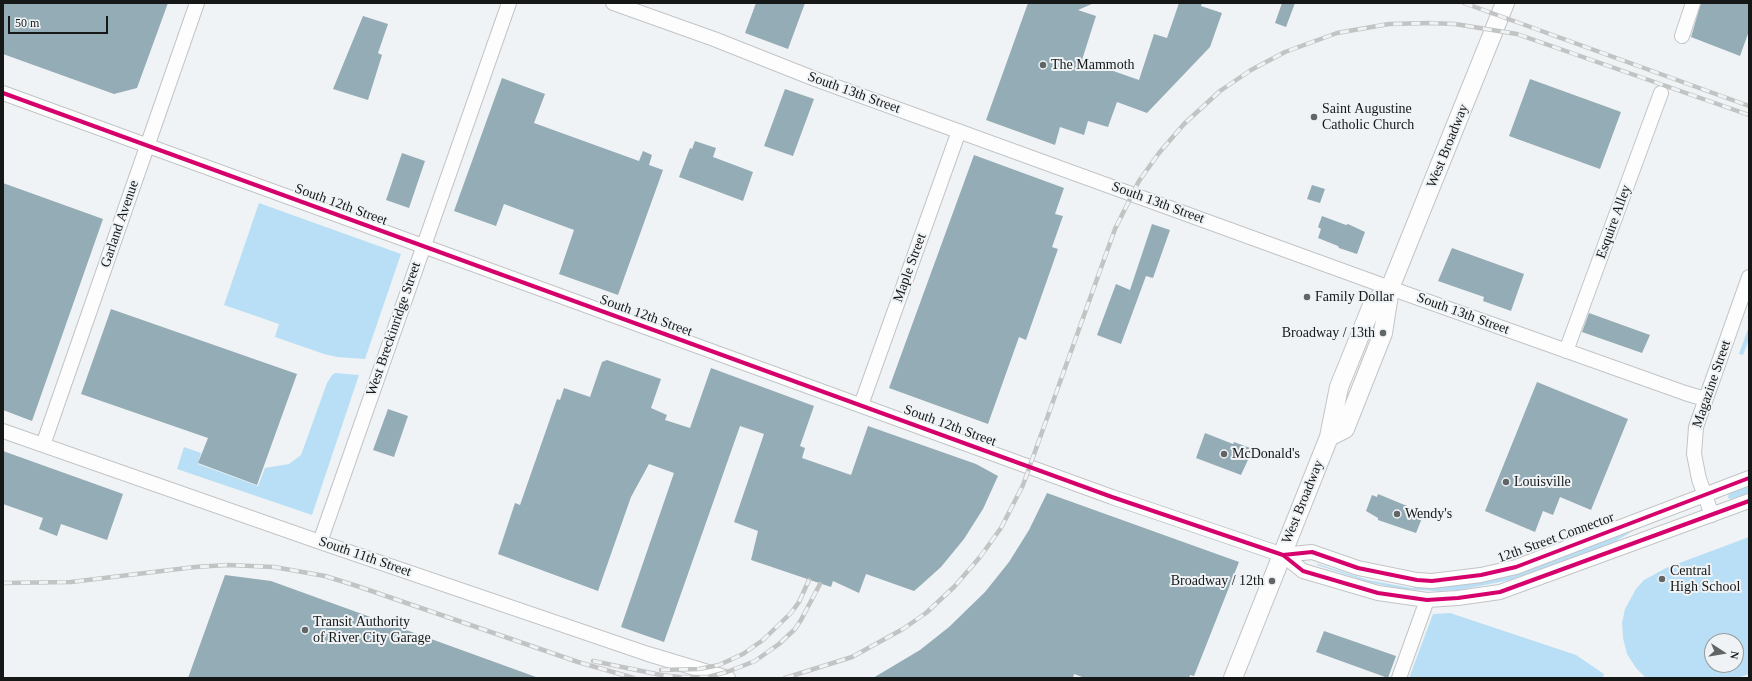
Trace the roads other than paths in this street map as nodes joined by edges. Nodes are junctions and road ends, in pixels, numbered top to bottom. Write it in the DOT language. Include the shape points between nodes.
graph roads {
  1 [pos="197,3"];
  2 [pos="509,3"];
  3 [pos="614,3"];
  4 [pos="1506,3"];
  5 [pos="1693,3"];
  6 [pos="1682,36"];
  7 [pos="3,93"];
  8 [pos="1661,93"];
  9 [pos="959,132"];
  10 [pos="148,145"];
  11 [pos="423,246"];
  12 [pos="1749,277"];
  13 [pos="1390,288"];
  14 [pos="1566,351"];
  15 [pos="1705,399"];
  16 [pos="860,405"];
  17 [pos="3,431"];
  18 [pos="43,445"];
  19 [pos="1749,478"];
  20 [pos="1705,495"];
  21 [pos="1749,501"];
  22 [pos="1712,515"];
  23 [pos="320,542"];
  24 [pos="1283,555"];
  25 [pos="1427,600"];
  26 [pos="728,678"];
  27 [pos="1233,678"];
  28 [pos="1398,678"];
  1 -- 10 [label="street, Garland Avenue"];
  2 -- 11 [label="street, West Breckinridge Street"];
  3 -- 9 [label="street, South 13th Street"];
  4 -- 13 [label="main road, West Broadway"];
  5 -- 6 [label="street"];
  7 -- 10 [label="street, South 12th Street"];
  8 -- 14 [label="street, Esquire Alley"];
  9 -- 13 [label="street, South 13th Street"];
  9 -- 16 [label="street, Maple Street"];
  10 -- 11 [label="street, South 12th Street"];
  10 -- 18 [label="street, Garland Avenue"];
  11 -- 16 [label="street, South 12th Street"];
  11 -- 23 [label="street, West Breckinridge Street"];
  12 -- 15 [label="street, Magazine Street"];
  13 -- 14 [label="street, South 13th Street"];
  13 -- 24 [label="main road, West Broadway" via="1383,333 1344,428 1329,437"];
  14 -- 15 [label="street, South 13th Street"];
  15 -- 20 [label="street, Magazine Street" via="1696,427 1694,454 1698,480"];
  16 -- 24 [label="street, South 12th Street" via="1112,497"];
  17 -- 18 [label="street, South 11th Street"];
  18 -- 23 [label="street, South 11th Street"];
  19 -- 20 [label="street, 12th Street Connector"];
  20 -- 22 [label="street, Magazine Street"];
  20 -- 24 [label="street, 12th Street Connector" via="1516,567 1481,575 1432,581 1417,580 1358,568 1312,552"];
  21 -- 22 [label="street"];
  22 -- 25 [label="street" via="1500,592"];
  23 -- 26 [label="street, South 11th Street" via="648,654"];
  24 -- 25 [label="street" via="1303,571 1332,581 1378,593"];
  24 -- 27 [label="main road, West Broadway"];
  25 -- 28 [label="street"];
}
